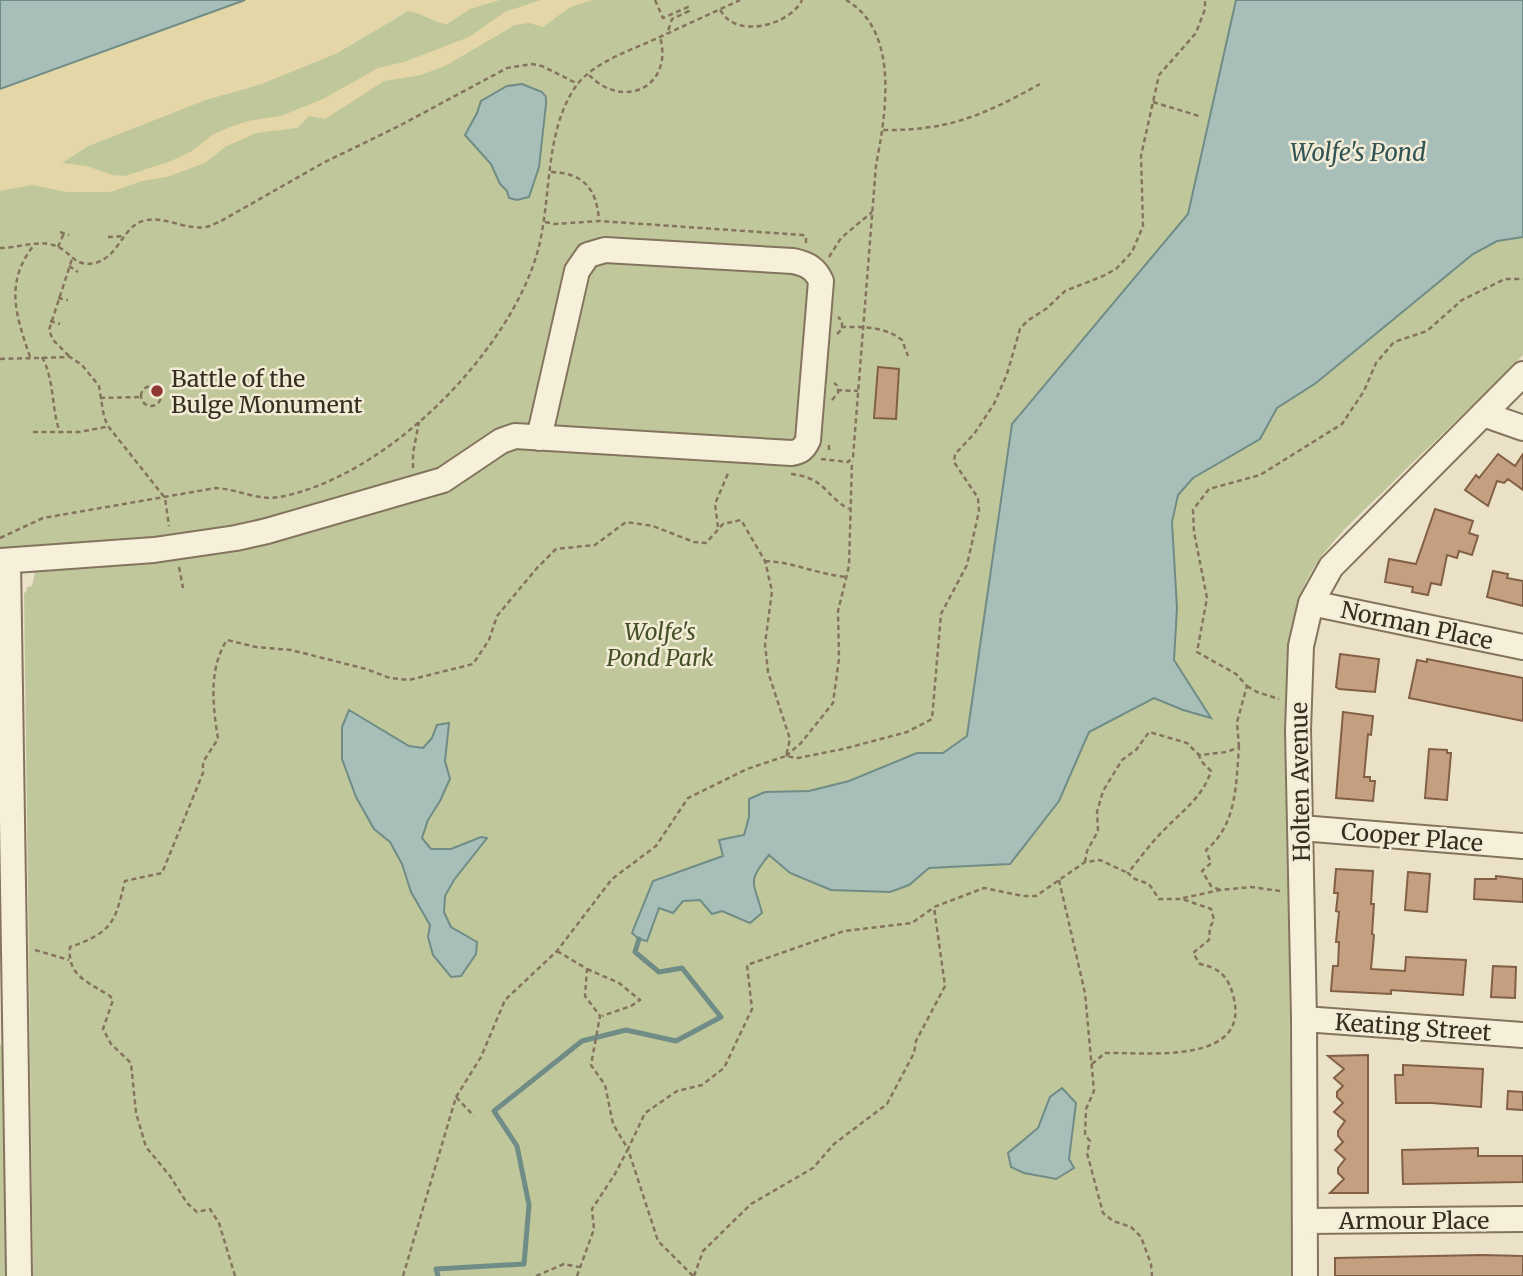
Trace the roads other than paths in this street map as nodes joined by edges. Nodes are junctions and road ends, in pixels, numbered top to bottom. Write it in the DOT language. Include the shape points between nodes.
graph roads {
  1 [pos="1523,374"];
  2 [pos="1483,414"];
  3 [pos="1523,428"];
  4 [pos="539,438"];
  5 [pos="4,561"];
  6 [pos="1311,603"];
  7 [pos="1523,647"];
  8 [pos="6,787"];
  9 [pos="1301,828"];
  10 [pos="1523,846"];
  11 [pos="1304,1020"];
  12 [pos="8,1034"];
  13 [pos="1523,1035"];
  14 [pos="1523,1219"];
  15 [pos="1305,1221"];
  16 [pos="19,1276"];
  17 [pos="1305,1276"];
  1 -- 2 [label="street, Holten Avenue"];
  2 -- 3 [label="street"];
  2 -- 6 [label="street, Holten Avenue" via="1331,567"];
  4 -- 4 [label="street" via="577,271 588,255 605,250 793,261 817,272 821,281 808,440 799,452"];
  4 -- 5 [label="street" via="515,436 501,441 443,480 416,490 236,538 154,550"];
  5 -- 8 [label="street"];
  6 -- 7 [label="street, Norman Place"];
  6 -- 9 [label="street, Holten Avenue" via="1301,646"];
  8 -- 12 [label="street"];
  9 -- 10 [label="street, Cooper Place"];
  9 -- 11 [label="street, Holten Avenue"];
  11 -- 13 [label="street, Keating Street"];
  11 -- 15 [label="street, Holten Avenue"];
  12 -- 16 [label="street"];
  14 -- 15 [label="street, Armour Place"];
  15 -- 17 [label="street, Holten Avenue"];
}
